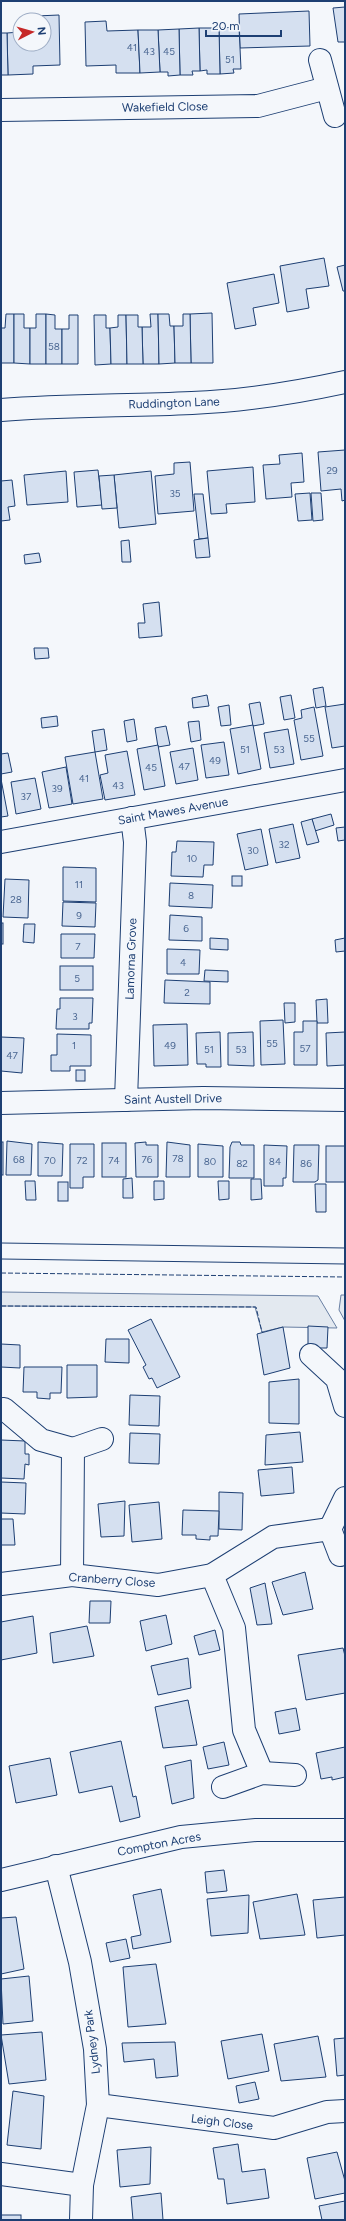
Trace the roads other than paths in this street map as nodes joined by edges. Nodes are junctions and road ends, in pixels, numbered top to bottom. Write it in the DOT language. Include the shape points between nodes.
graph roads {
  1 [pos="320,60"];
  2 [pos="327,88"];
  3 [pos="1,110"];
  4 [pos="335,116"];
  5 [pos="345,382"];
  6 [pos="1,410"];
  7 [pos="345,780"];
  8 [pos="132,818"];
  9 [pos="1,842"];
  10 [pos="126,1100"];
  11 [pos="345,1100"];
  12 [pos="1,1103"];
  13 [pos="311,1355"];
  14 [pos="345,1406"];
  15 [pos="4,1410"];
  16 [pos="102,1439"];
  17 [pos="73,1449"];
  18 [pos="345,1498"];
  19 [pos="330,1529"];
  20 [pos="340,1555"];
  21 [pos="72,1575"];
  22 [pos="212,1575"];
  23 [pos="1,1584"];
  24 [pos="262,1773"];
  25 [pos="295,1775"];
  26 [pos="223,1788"];
  27 [pos="345,1830"];
  28 [pos="56,1866"];
  29 [pos="1,1880"];
  30 [pos="98,2105"];
  31 [pos="345,2111"];
  32 [pos="1,2174"];
  33 [pos="82,2186"];
  34 [pos="81,2220"];
  1 -- 2 [label="street"];
  2 -- 3 [label="street, Wakefield Close" via="258,106"];
  2 -- 4 [label="street"];
  5 -- 6 [label="street, Ruddington Lane" via="252,399"];
  7 -- 8 [label="street, Saint Mawes Avenue"];
  8 -- 9 [label="street, Saint Mawes Avenue"];
  8 -- 10 [label="street, Lamorna Grove" via="135,842"];
  10 -- 11 [label="street, Saint Austell Drive"];
  10 -- 12 [label="street, Saint Austell Drive"];
  13 -- 14 [label="street" via="337,1379"];
  15 -- 17 [label="street" via="41,1440"];
  16 -- 17 [label="street"];
  17 -- 21 [label="street"];
  18 -- 19 [label="street"];
  19 -- 20 [label="street"];
  19 -- 22 [label="street, Cranberry Close" via="272,1536"];
  21 -- 22 [label="street, Cranberry Close" via="158,1584"];
  21 -- 23 [label="street, Cranberry Close"];
  22 -- 24 [label="street" via="234,1628 244,1730"];
  24 -- 25 [label="street"];
  24 -- 26 [label="street"];
  27 -- 28 [label="street, Compton Acres" via="256,1830 181,1837"];
  28 -- 29 [label="street, Compton Acres"];
  28 -- 30 [label="street, Lydney Park" via="80,1962 95,2049"];
  30 -- 31 [label="street, Leigh Close" via="274,2128 327,2112"];
  30 -- 33 [label="street, Lydney Park"];
  32 -- 33 [label="street"];
  33 -- 34 [label="street, Lydney Park"];
}
